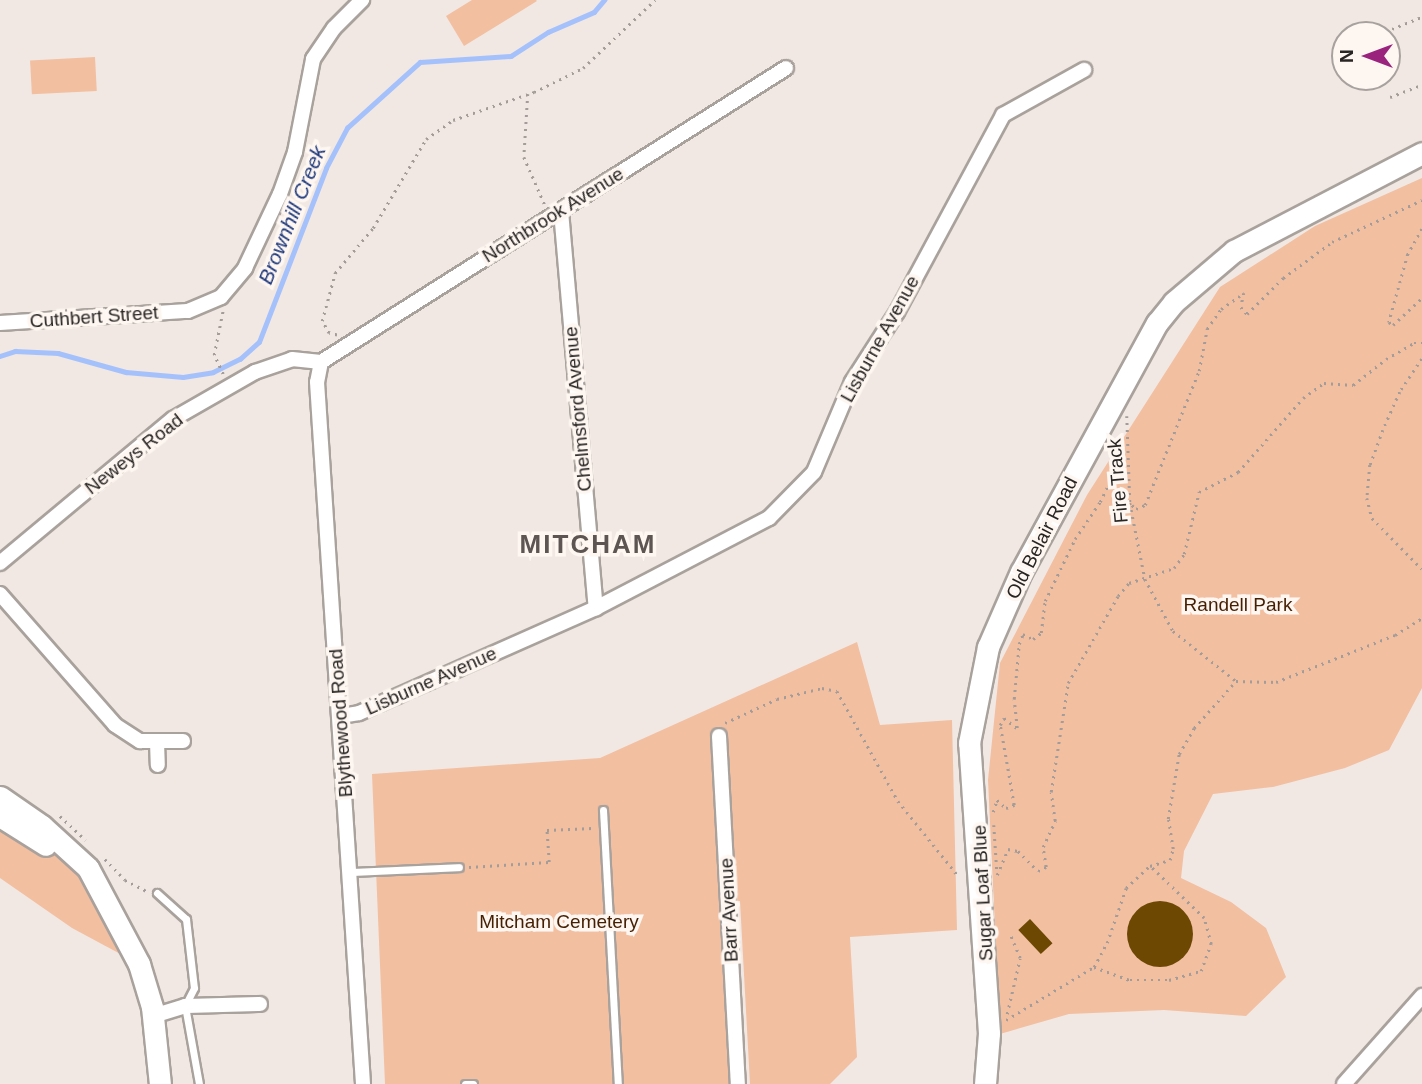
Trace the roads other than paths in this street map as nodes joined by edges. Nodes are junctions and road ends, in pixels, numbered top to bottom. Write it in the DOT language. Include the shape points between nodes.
graph roads {
  1 [pos="362,0"];
  2 [pos="786,68"];
  3 [pos="1084,70"];
  4 [pos="1422,153"];
  5 [pos="556,214"];
  6 [pos="0,323"];
  7 [pos="321,362"];
  8 [pos="0,563"];
  9 [pos="0,594"];
  10 [pos="596,608"];
  11 [pos="341,716"];
  12 [pos="719,736"];
  13 [pos="183,741"];
  14 [pos="157,742"];
  15 [pos="158,765"];
  16 [pos="0,797"];
  17 [pos="603,810"];
  18 [pos="0,816"];
  19 [pos="459,867"];
  20 [pos="351,872"];
  21 [pos="157,893"];
  22 [pos="106,901"];
  23 [pos="1422,996"];
  24 [pos="260,1004"];
  25 [pos="185,1006"];
  26 [pos="153,1016"];
  27 [pos="160,1084"];
  28 [pos="199,1084"];
  29 [pos="363,1084"];
  30 [pos="465,1084"];
  31 [pos="473,1084"];
  32 [pos="618,1084"];
  33 [pos="738,1084"];
  34 [pos="985,1084"];
  35 [pos="1344,1084"];
  1 -- 6 [label="street, Cuthbert Street" via="334,28 313,59 295,152 281,194 245,268 217,300 188,311"];
  2 -- 5 [label="street, Northbrook Avenue"];
  3 -- 10 [label="street, Lisburne Avenue" via="1003,115 897,312 852,382 814,472 769,518"];
  4 -- 34 [label="main road, Old Belair Road" via="1234,251 1204,273 1157,323 1021,572 988,647 969,743 989,894 997,1027"];
  5 -- 7 [label="street, Northbrook Avenue"];
  5 -- 10 [label="street, Chelmsford Avenue"];
  7 -- 8 [label="street, Neweys Road" via="292,359 255,372 173,419"];
  7 -- 11 [label="street, Blythewood Road" via="317,382"];
  9 -- 14 [label="street" via="114,725 140,741"];
  10 -- 11 [label="street, Lisburne Avenue" via="359,713"];
  11 -- 20 [label="street, Blythewood Road"];
  12 -- 33 [label="street, Barr Avenue"];
  13 -- 14 [label="street"];
  14 -- 15 [label="street"];
  16 -- 22 [label="main road" via="42,825 88,868"];
  17 -- 32 [label="lane"];
  18 -- 22 [label="main road" via="37,838"];
  19 -- 20 [label="lane"];
  20 -- 29 [label="street, Blythewood Road"];
  21 -- 25 [label="lane" via="186,919 194,988"];
  22 -- 26 [label="main road" via="139,964"];
  23 -- 35 [label="street"];
  24 -- 25 [label="street"];
  25 -- 26 [label="street"];
  25 -- 28 [label="lane"];
  26 -- 27 [label="main road"];
  30 -- 31 [label="lane"];
}
